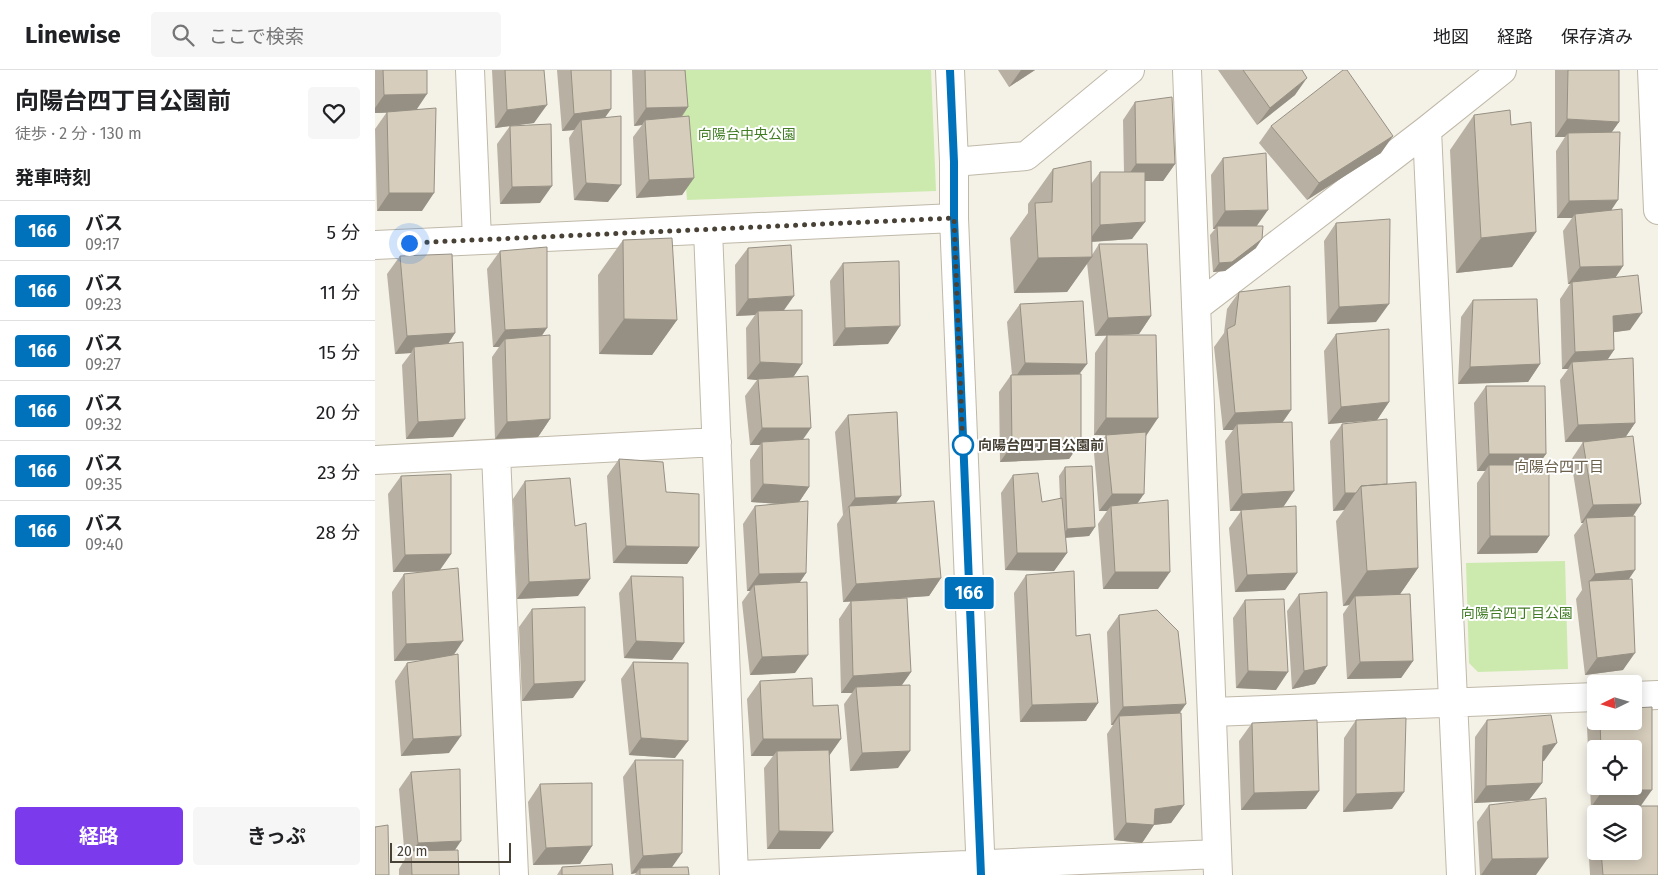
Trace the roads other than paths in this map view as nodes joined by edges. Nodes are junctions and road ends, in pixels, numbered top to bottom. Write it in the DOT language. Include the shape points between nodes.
graph roads {
  1 [pos="470,70"];
  2 [pos="950,70"];
  3 [pos="1130,70"];
  4 [pos="1187,70"];
  5 [pos="1502,70"];
  6 [pos="1652,70"];
  7 [pos="1427,130"];
  8 [pos="954,162"];
  9 [pos="1658,210"];
  10 [pos="954,218"];
  11 [pos="708,230"];
  12 [pos="477,240"];
  13 [pos="375,245"];
  14 [pos="1196,306"];
  15 [pos="717,442"];
  16 [pos="496,454"];
  17 [pos="375,460"];
  18 [pos="1658,695"];
  19 [pos="1643,696"];
  20 [pos="1587,697"];
  21 [pos="1453,703"];
  22 [pos="1212,712"];
  23 [pos="1217,865"];
  24 [pos="981,870"];
  25 [pos="514,875"];
  26 [pos="734,875"];
  27 [pos="739,875"];
  28 [pos="1461,875"];
  1 -- 12 [label="street"];
  2 -- 8 [label="street"];
  3 -- 8 [label="street" via="1025,156"];
  4 -- 14 [label="street"];
  5 -- 7 [label="street"];
  6 -- 9 [label="street"];
  7 -- 14 [label="street"];
  7 -- 21 [label="street"];
  8 -- 10 [label="street"];
  10 -- 11 [label="street"];
  10 -- 24 [label="street"];
  11 -- 12 [label="street"];
  11 -- 15 [label="street"];
  12 -- 13 [label="street"];
  14 -- 22 [label="street"];
  15 -- 16 [label="street"];
  15 -- 26 [label="street"];
  16 -- 17 [label="street"];
  16 -- 25 [label="street"];
  18 -- 19 [label="street"];
  20 -- 21 [label="street"];
  21 -- 22 [label="street"];
  21 -- 28 [label="street"];
  22 -- 23 [label="street"];
  23 -- 24 [label="street"];
  24 -- 27 [label="street"];
}
